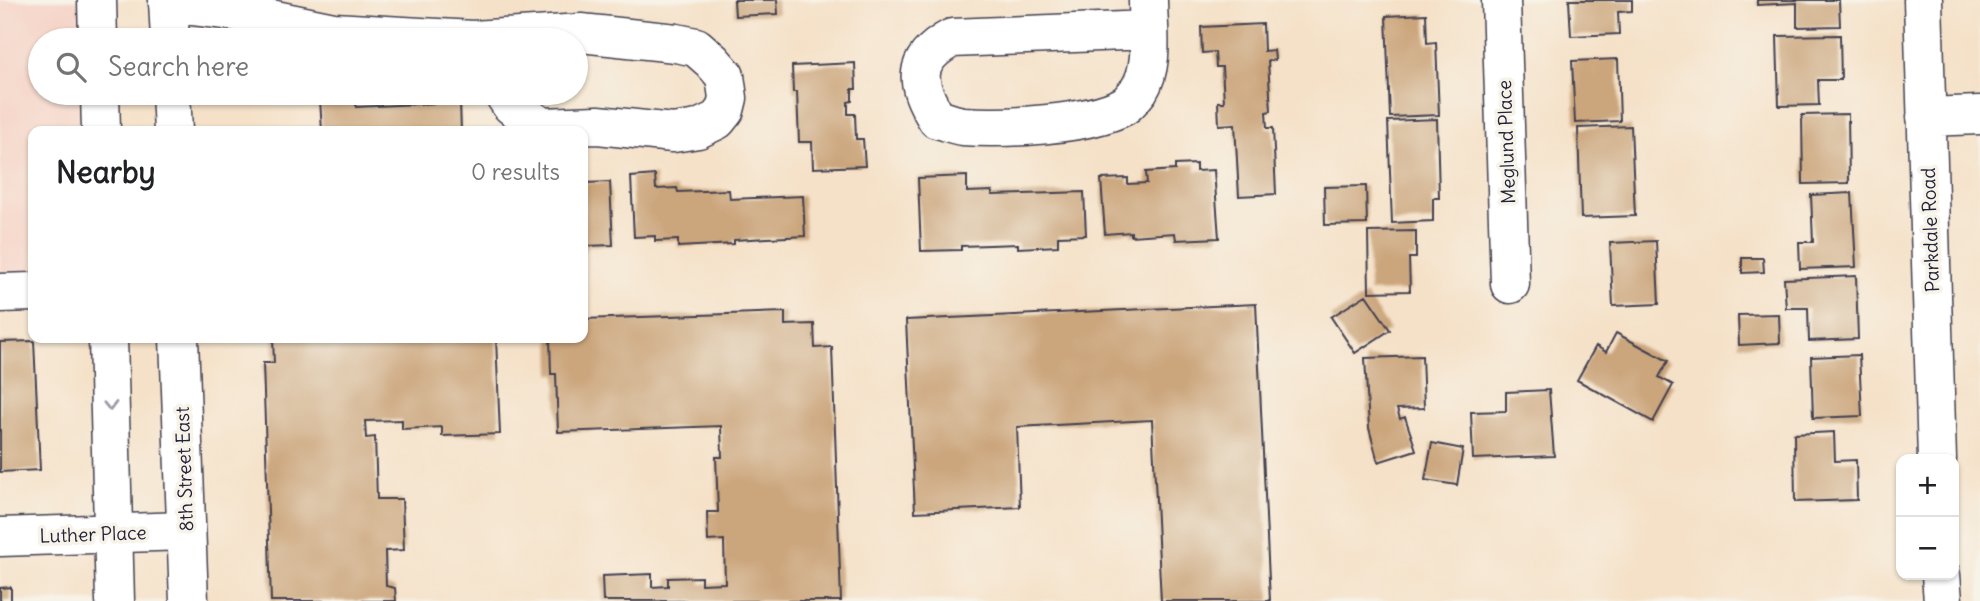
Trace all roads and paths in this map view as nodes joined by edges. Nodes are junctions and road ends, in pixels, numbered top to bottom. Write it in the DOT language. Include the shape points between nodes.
graph roads {
  1 [pos="97,0"];
  2 [pos="1501,0"];
  3 [pos="1923,0"];
  4 [pos="168,1"];
  5 [pos="1148,15"];
  6 [pos="325,24"];
  7 [pos="98,28"];
  8 [pos="169,28"];
  9 [pos="362,28"];
  10 [pos="588,34"];
  11 [pos="100,105"];
  12 [pos="172,105"];
  13 [pos="511,105"];
  14 [pos="1980,115"];
  15 [pos="1926,117"];
  16 [pos="101,126"];
  17 [pos="173,126"];
  18 [pos="541,126"];
  19 [pos="570,126"];
  20 [pos="1510,285"];
  21 [pos="28,292"];
  22 [pos="0,293"];
  23 [pos="108,343"];
  24 [pos="179,343"];
  25 [pos="1937,454"];
  26 [pos="186,531"];
  27 [pos="113,533"];
  28 [pos="0,537"];
  29 [pos="1941,580"];
  30 [pos="115,601"];
  31 [pos="189,601"];
  32 [pos="1943,601"];
  1 -- 7 [label="street"];
  2 -- 20 [label="street, Meglund Place"];
  3 -- 15 [label="street, Parkdale Road"];
  4 -- 6 [label="street"];
  4 -- 8 [label="street"];
  5 -- 5 [label="street" via="952,38 933,48 920,71 923,96 937,119 961,126 1028,126 1126,106 1147,71"];
  6 -- 9 [label="street"];
  10 -- 19 [label="street" via="696,47 725,76 728,97 718,120 698,129 673,133"];
  11 -- 16 [label="street"];
  12 -- 17 [label="street"];
  13 -- 18 [label="street"];
  14 -- 15 [label="street"];
  15 -- 25 [label="street, Parkdale Road"];
  21 -- 22 [label="street"];
  23 -- 27 [label="street, one-way"];
  24 -- 26 [label="street, 8th Street East"];
  26 -- 27 [label="street, Luther Place"];
  26 -- 31 [label="street, 8th Street East"];
  27 -- 28 [label="street, Luther Place"];
  27 -- 30 [label="street"];
  29 -- 32 [label="street"];
}
